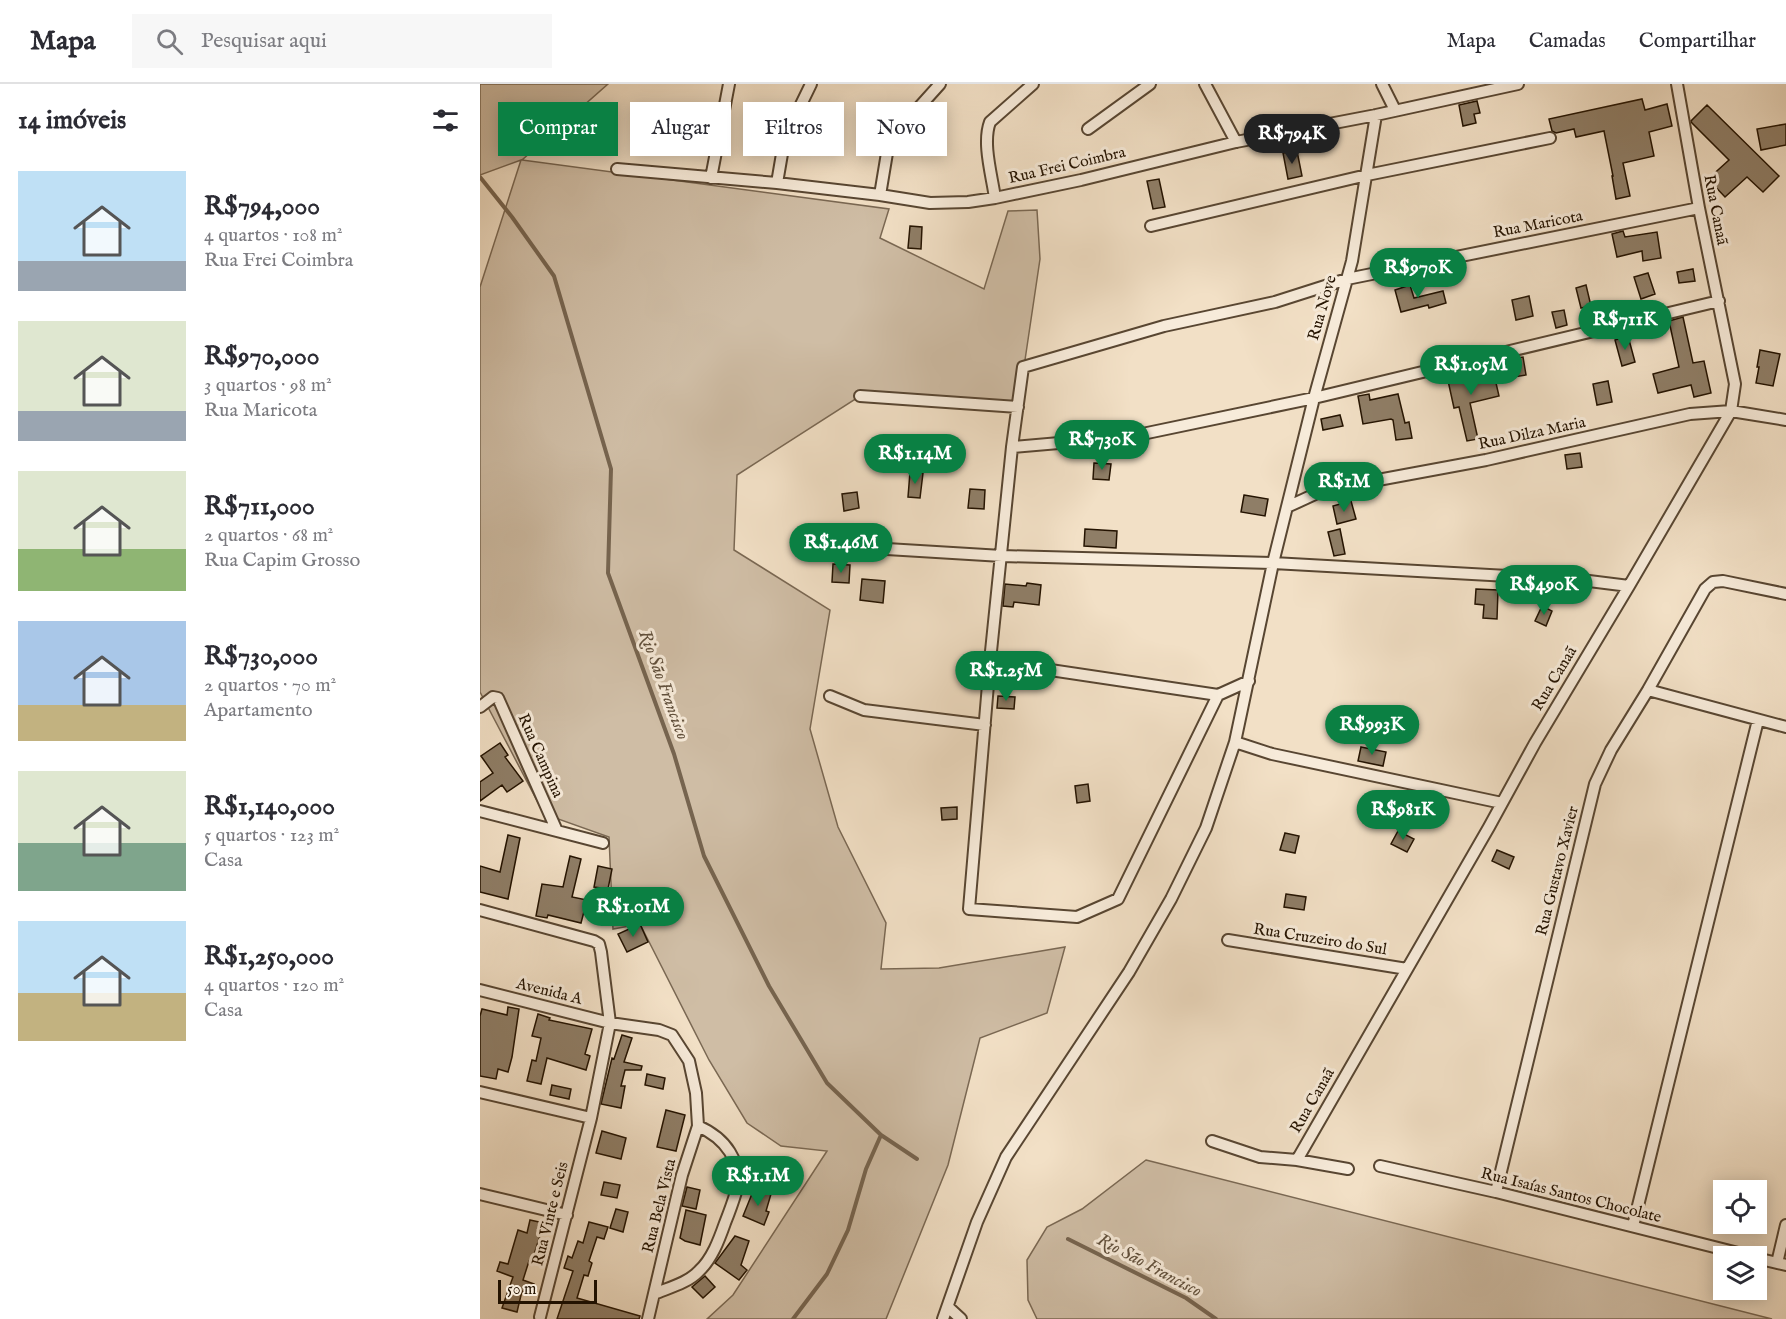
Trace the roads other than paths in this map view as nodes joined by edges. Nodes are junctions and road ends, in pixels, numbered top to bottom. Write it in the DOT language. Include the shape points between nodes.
graph roads {
  1 [pos="729,84"];
  2 [pos="811,84"];
  3 [pos="940,84"];
  4 [pos="1033,84"];
  5 [pos="1150,84"];
  6 [pos="1205,84"];
  7 [pos="1382,84"];
  8 [pos="1518,84"];
  9 [pos="1677,84"];
  10 [pos="1490,87"];
  11 [pos="1395,110"];
  12 [pos="1376,115"];
  13 [pos="1088,129"];
  14 [pos="1550,138"];
  15 [pos="1236,142"];
  16 [pos="616,169"];
  17 [pos="1367,175"];
  18 [pos="711,178"];
  19 [pos="777,183"];
  20 [pos="880,195"];
  21 [pos="995,198"];
  22 [pos="1699,207"];
  23 [pos="1151,226"];
  24 [pos="1347,279"];
  25 [pos="1719,301"];
  26 [pos="860,396"];
  27 [pos="1314,398"];
  28 [pos="1018,407"];
  29 [pos="1731,411"];
  30 [pos="1786,420"];
  31 [pos="1012,447"];
  32 [pos="1287,507"];
  33 [pos="821,545"];
  34 [pos="1002,556"];
  35 [pos="1274,563"];
  36 [pos="1629,586"];
  37 [pos="1786,594"];
  38 [pos="990,661"];
  39 [pos="1249,681"];
  40 [pos="1648,690"];
  41 [pos="1218,695"];
  42 [pos="830,696"];
  43 [pos="480,707"];
  44 [pos="1758,720"];
  45 [pos="985,724"];
  46 [pos="1786,727"];
  47 [pos="1235,741"];
  48 [pos="1502,803"];
  49 [pos="480,811"];
  50 [pos="557,831"];
  51 [pos="603,843"];
  52 [pos="480,910"];
  53 [pos="1228,940"];
  54 [pos="1407,969"];
  55 [pos="480,990"];
  56 [pos="610,1023"];
  57 [pos="480,1092"];
  58 [pos="591,1118"];
  59 [pos="698,1126"];
  60 [pos="1212,1141"];
  61 [pos="1297,1160"];
  62 [pos="1380,1166"];
  63 [pos="1348,1169"];
  64 [pos="1496,1192"];
  65 [pos="480,1194"];
  66 [pos="567,1215"];
  67 [pos="1786,1225"];
  68 [pos="1634,1226"];
  69 [pos="1713,1246"];
  70 [pos="1781,1264"];
  71 [pos="654,1294"];
  72 [pos="948,1307"];
  73 [pos="540,1317"];
  74 [pos="648,1319"];
  75 [pos="943,1319"];
  76 [pos="961,1319"];
  1 -- 18 [label="street"];
  2 -- 19 [label="street" via="783,148"];
  3 -- 20 [label="street" via="888,147"];
  4 -- 21 [label="street" via="987,129"];
  5 -- 13 [label="street"];
  6 -- 15 [label="street"];
  7 -- 11 [label="street"];
  8 -- 10 [label="street, Rua Frei Coimbra"];
  9 -- 22 [label="street, Rua Canaã"];
  10 -- 11 [label="street, Rua Frei Coimbra"];
  11 -- 12 [label="street, Rua Frei Coimbra"];
  12 -- 15 [label="street, Rua Frei Coimbra"];
  12 -- 17 [label="street, Rua Nove"];
  14 -- 17 [label="street"];
  15 -- 21 [label="street, Rua Frei Coimbra"];
  16 -- 18 [label="street, Rua Frei Coimbra"];
  17 -- 23 [label="street"];
  17 -- 24 [label="street, Rua Nove"];
  18 -- 19 [label="street, Rua Frei Coimbra"];
  19 -- 20 [label="street, Rua Frei Coimbra"];
  20 -- 21 [label="street, Rua Frei Coimbra" via="930,203"];
  22 -- 24 [label="street, Rua Maricota"];
  22 -- 25 [label="street, Rua Canaã"];
  24 -- 27 [label="street, Rua Nove"];
  24 -- 28 [label="street, Rua Maricota" via="1275,302 1164,327 1023,367"];
  25 -- 27 [label="street"];
  25 -- 29 [label="street, Rua Canaã" via="1735,384"];
  26 -- 28 [label="street"];
  27 -- 31 [label="street" via="1128,437"];
  27 -- 32 [label="street, Rua Nove"];
  28 -- 31 [label="street"];
  29 -- 30 [label="street, Rua Dilza Maria"];
  29 -- 32 [label="street, Rua Dilza Maria" via="1690,414 1486,460 1324,490"];
  29 -- 36 [label="street, Rua Canaã"];
  31 -- 34 [label="street"];
  32 -- 35 [label="street, Rua Nove"];
  33 -- 34 [label="street"];
  34 -- 35 [label="street"];
  34 -- 38 [label="street"];
  35 -- 36 [label="street"];
  35 -- 39 [label="street, Rua Nove"];
  36 -- 48 [label="street, Rua Canaã"];
  37 -- 40 [label="street, Rua Gustavo Xavier" via="1713,582 1705,589"];
  38 -- 41 [label="street"];
  38 -- 45 [label="street"];
  39 -- 41 [label="street"];
  39 -- 47 [label="street, Rua Nove"];
  40 -- 44 [label="street"];
  40 -- 64 [label="street, Rua Gustavo Xavier" via="1611,750 1596,783"];
  41 -- 45 [label="street" via="1118,899 1077,918 969,909"];
  42 -- 45 [label="street" via="864,710"];
  43 -- 50 [label="street, Rua Campina" via="493,697 498,698"];
  44 -- 46 [label="street"];
  44 -- 68 [label="street"];
  47 -- 48 [label="street" via="1272,754"];
  47 -- 72 [label="street, Rua Nove" via="1206,828 1171,899 1129,972 1006,1157 977,1222"];
  48 -- 54 [label="street, Rua Canaã"];
  49 -- 50 [label="street"];
  50 -- 51 [label="street"];
  52 -- 56 [label="street, Rua Vinte e Seis" via="598,944"];
  53 -- 54 [label="street, Rua Cruzeiro do Sul"];
  54 -- 61 [label="street, Rua Canaã"];
  55 -- 56 [label="street, Avenida A"];
  56 -- 58 [label="street, Rua Vinte e Seis"];
  56 -- 59 [label="street, Rua Bela Vista" via="672,1035 689,1062"];
  57 -- 58 [label="street"];
  58 -- 66 [label="street, Rua Vinte e Seis"];
  59 -- 71 [label="street, Rua Bela Vista" via="682,1175"];
  59 -- 71 [label="street" via="712,1132 730,1150 736,1190 711,1256 698,1273"];
  60 -- 61 [label="street" via="1260,1157"];
  61 -- 63 [label="street"];
  62 -- 64 [label="street, Rua Isaías Santos Chocolate"];
  64 -- 68 [label="street, Rua Isaías Santos Chocolate"];
  65 -- 66 [label="street"];
  66 -- 73 [label="street, Rua Vinte e Seis"];
  67 -- 70 [label="street"];
  68 -- 69 [label="street, Rua Isaías Santos Chocolate"];
  71 -- 74 [label="street, Rua Bela Vista"];
  72 -- 75 [label="street, Rua Nove"];
  72 -- 76 [label="street"];
}
